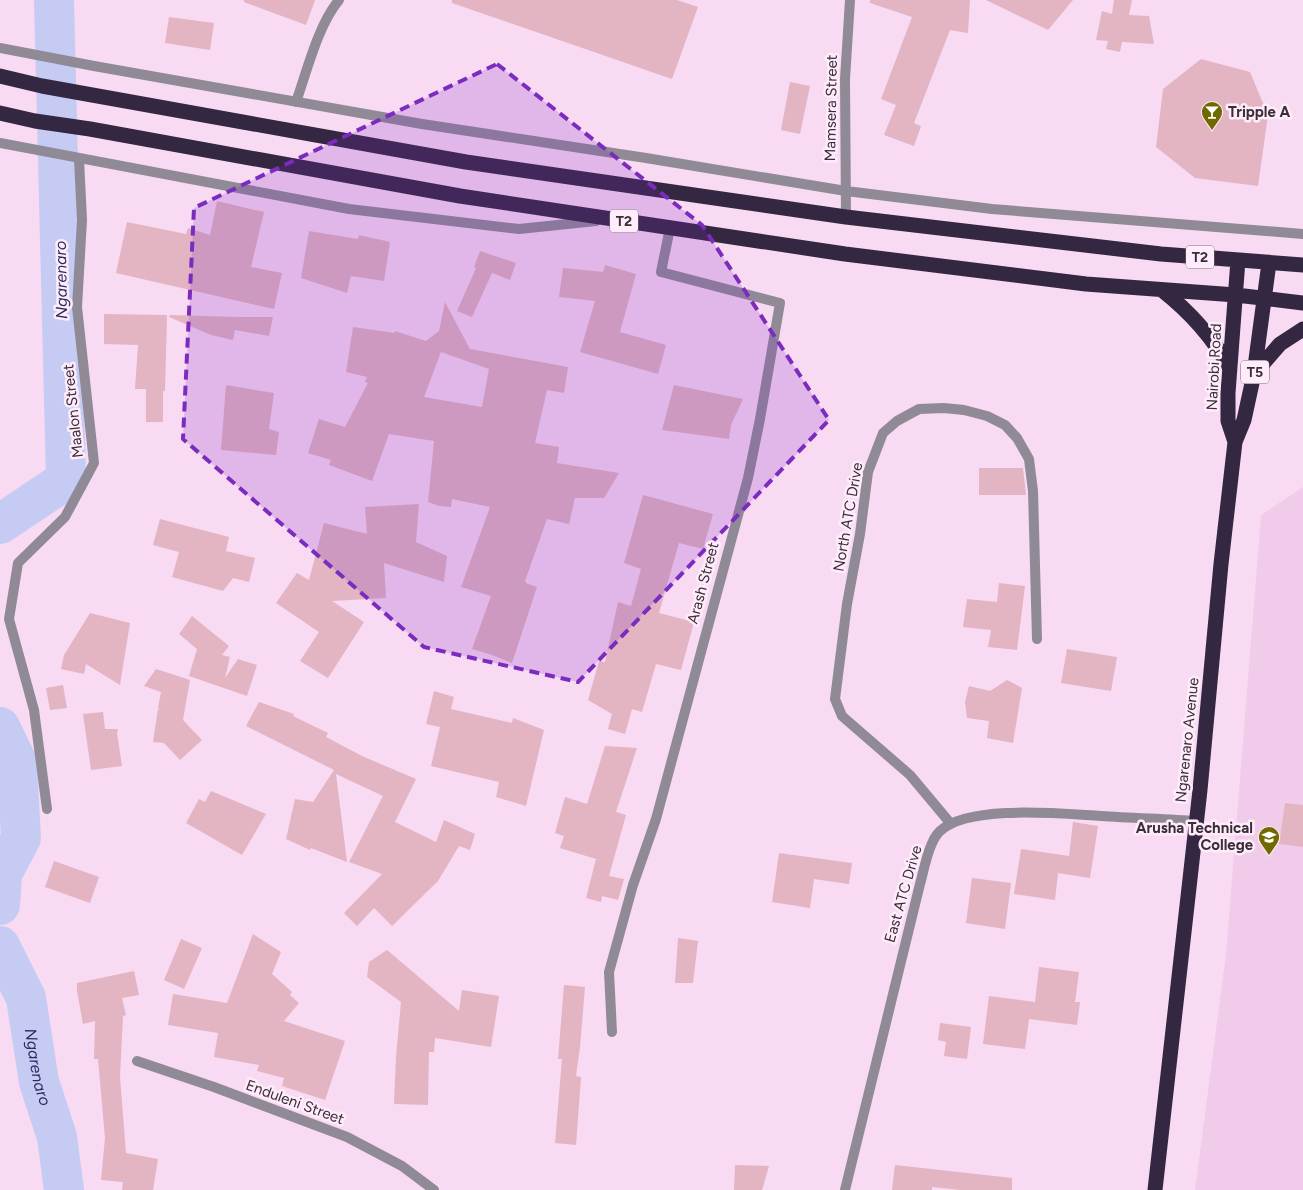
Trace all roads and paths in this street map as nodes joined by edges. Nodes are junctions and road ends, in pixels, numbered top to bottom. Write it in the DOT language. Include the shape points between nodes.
graph roads {
  1 [pos="339,0"];
  2 [pos="850,0"];
  3 [pos="0,48"];
  4 [pos="0,76"];
  5 [pos="296,102"];
  6 [pos="0,113"];
  7 [pos="0,144"];
  8 [pos="79,159"];
  9 [pos="846,191"];
  10 [pos="846,217"];
  11 [pos="612,220"];
  12 [pos="670,228"];
  13 [pos="1303,234"];
  14 [pos="1238,260"];
  15 [pos="1269,263"];
  16 [pos="1303,265"];
  17 [pos="1162,290"];
  18 [pos="1236,295"];
  19 [pos="1265,298"];
  20 [pos="1303,303"];
  21 [pos="1303,329"];
  22 [pos="1230,367"];
  23 [pos="1254,374"];
  24 [pos="1235,442"];
  25 [pos="1037,639"];
  26 [pos="48,809"];
  27 [pos="1197,821"];
  28 [pos="951,824"];
  29 [pos="612,1032"];
  30 [pos="137,1061"];
  31 [pos="434,1190"];
  32 [pos="845,1190"];
  33 [pos="1155,1190"];
  1 -- 5 [label="street" via="325,23"];
  2 -- 9 [label="street, Mamsera Street" via="845,79"];
  3 -- 5 [label="street"];
  4 -- 10 [label="highway, T2" via="466,162"];
  5 -- 9 [label="street"];
  6 -- 11 [label="highway, T2" via="460,196"];
  7 -- 8 [label="street"];
  8 -- 11 [label="street" via="349,209 519,229"];
  8 -- 26 [label="street, Maalon Street" via="82,220 77,307 94,463 65,517 18,563 9,619 34,710"];
  9 -- 10 [label="street, Mamsera Street"];
  9 -- 13 [label="street" via="992,208"];
  10 -- 14 [label="highway, T2"];
  11 -- 12 [label="highway, T2"];
  12 -- 17 [label="highway, T2" via="845,254 1086,284"];
  12 -- 29 [label="street, Arash Street" via="660,272 780,302 748,478 656,819 633,885 609,972"];
  14 -- 15 [label="highway, T2"];
  14 -- 18 [label="highway, Nairobi Road / T5"];
  15 -- 16 [label="highway, T2"];
  15 -- 19 [label="highway, T5"];
  17 -- 18 [label="highway, T2"];
  17 -- 22 [label="highway" via="1206,330"];
  18 -- 19 [label="highway, T2"];
  18 -- 22 [label="highway, Nairobi Road / T5"];
  19 -- 20 [label="highway, T2"];
  19 -- 23 [label="highway, T5"];
  21 -- 23 [label="highway" via="1280,344"];
  22 -- 24 [label="highway, Nairobi Road / T5" via="1228,421"];
  23 -- 24 [label="highway, T5" via="1244,420"];
  24 -- 27 [label="highway, Ngarenaro Avenue / T5"];
  25 -- 28 [label="street, North ATC Drive" via="1033,491 1029,459 1017,438 1005,425 964,410 919,409 897,421 883,433 868,472 835,699 842,716 910,775"];
  27 -- 28 [label="street, East ATC Drive" via="1023,812 974,816"];
  27 -- 33 [label="highway, Ngarenaro Avenue / T5"];
  28 -- 32 [label="street, East ATC Drive" via="939,831 931,845"];
  30 -- 31 [label="street, Enduleni Street" via="348,1137 402,1166"];
}
